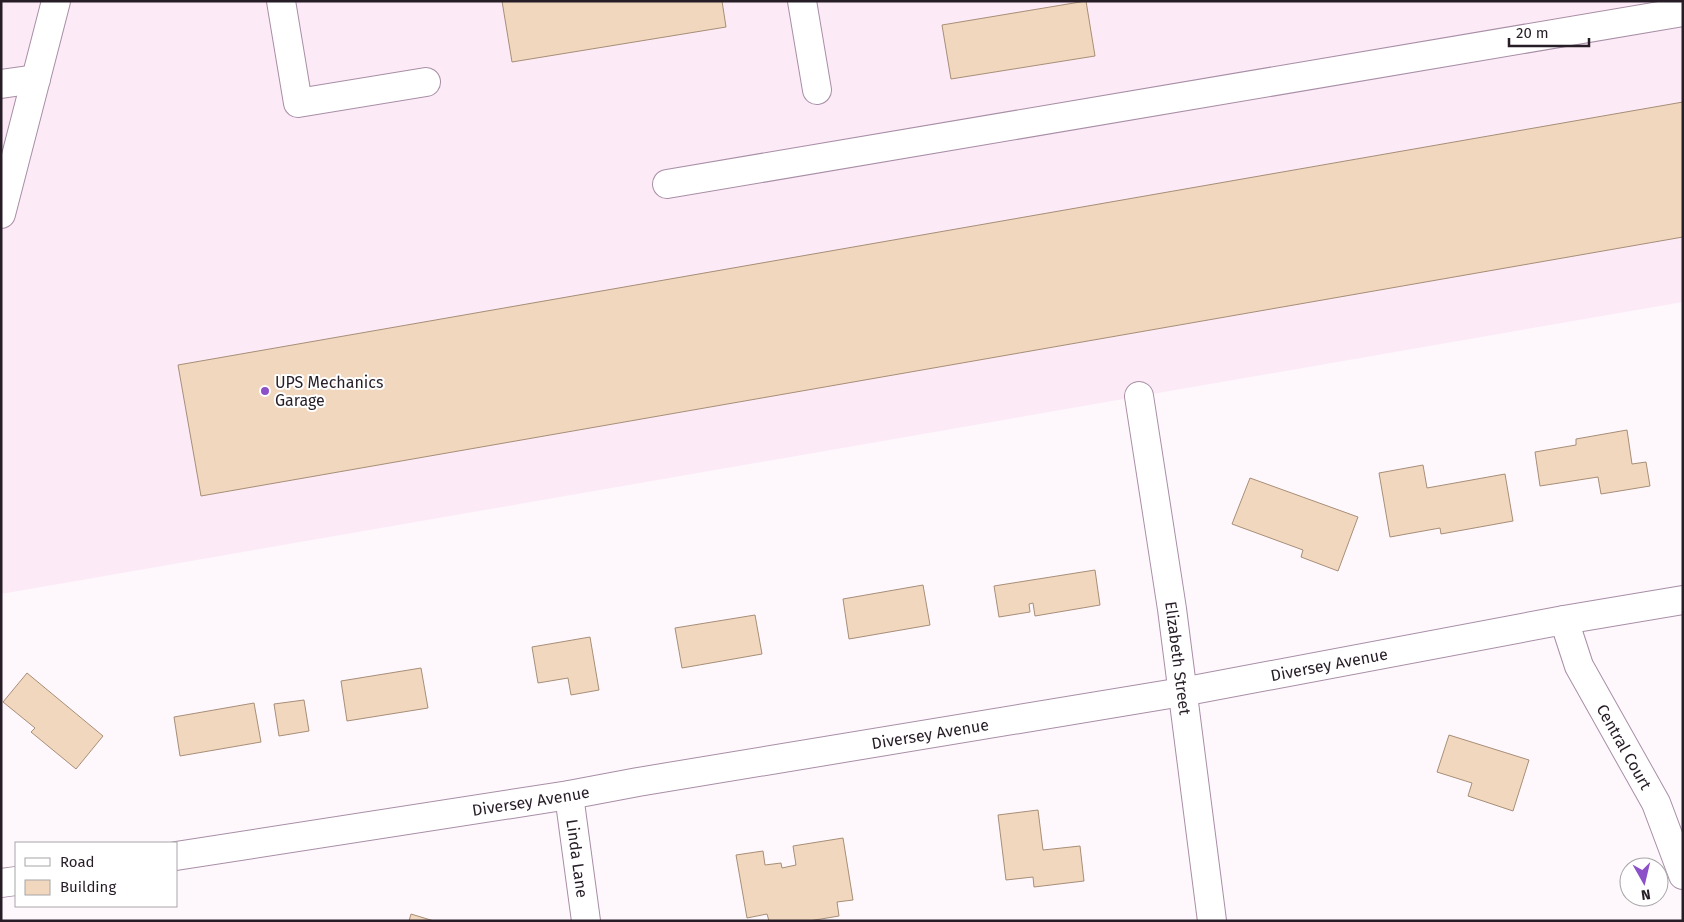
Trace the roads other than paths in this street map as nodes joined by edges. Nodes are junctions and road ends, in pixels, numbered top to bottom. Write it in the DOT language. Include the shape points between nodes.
graph roads {
  1 [pos="56,1"];
  2 [pos="281,1"];
  3 [pos="802,1"];
  4 [pos="1683,12"];
  5 [pos="36,79"];
  6 [pos="426,82"];
  7 [pos="1,84"];
  8 [pos="818,90"];
  9 [pos="667,184"];
  10 [pos="1,214"];
  11 [pos="1139,396"];
  12 [pos="1683,600"];
  13 [pos="1564,620"];
  14 [pos="1182,692"];
  15 [pos="569,795"];
  16 [pos="178,856"];
  17 [pos="1683,875"];
  18 [pos="15,880"];
  19 [pos="1,883"];
  20 [pos="586,921"];
  21 [pos="1212,921"];
  1 -- 5 [label="street"];
  2 -- 6 [label="street" via="298,103"];
  3 -- 8 [label="street"];
  4 -- 9 [label="street"];
  5 -- 7 [label="street"];
  5 -- 10 [label="street"];
  11 -- 14 [label="street, Elizabeth Street"];
  12 -- 13 [label="street, Diversey Avenue"];
  13 -- 14 [label="street, Diversey Avenue"];
  13 -- 17 [label="street, Central Court" via="1579,666 1656,803"];
  14 -- 15 [label="street, Diversey Avenue"];
  14 -- 21 [label="street, Elizabeth Street"];
  15 -- 16 [label="street, Diversey Avenue"];
  15 -- 20 [label="street, Linda Lane"];
  18 -- 19 [label="street"];
}
